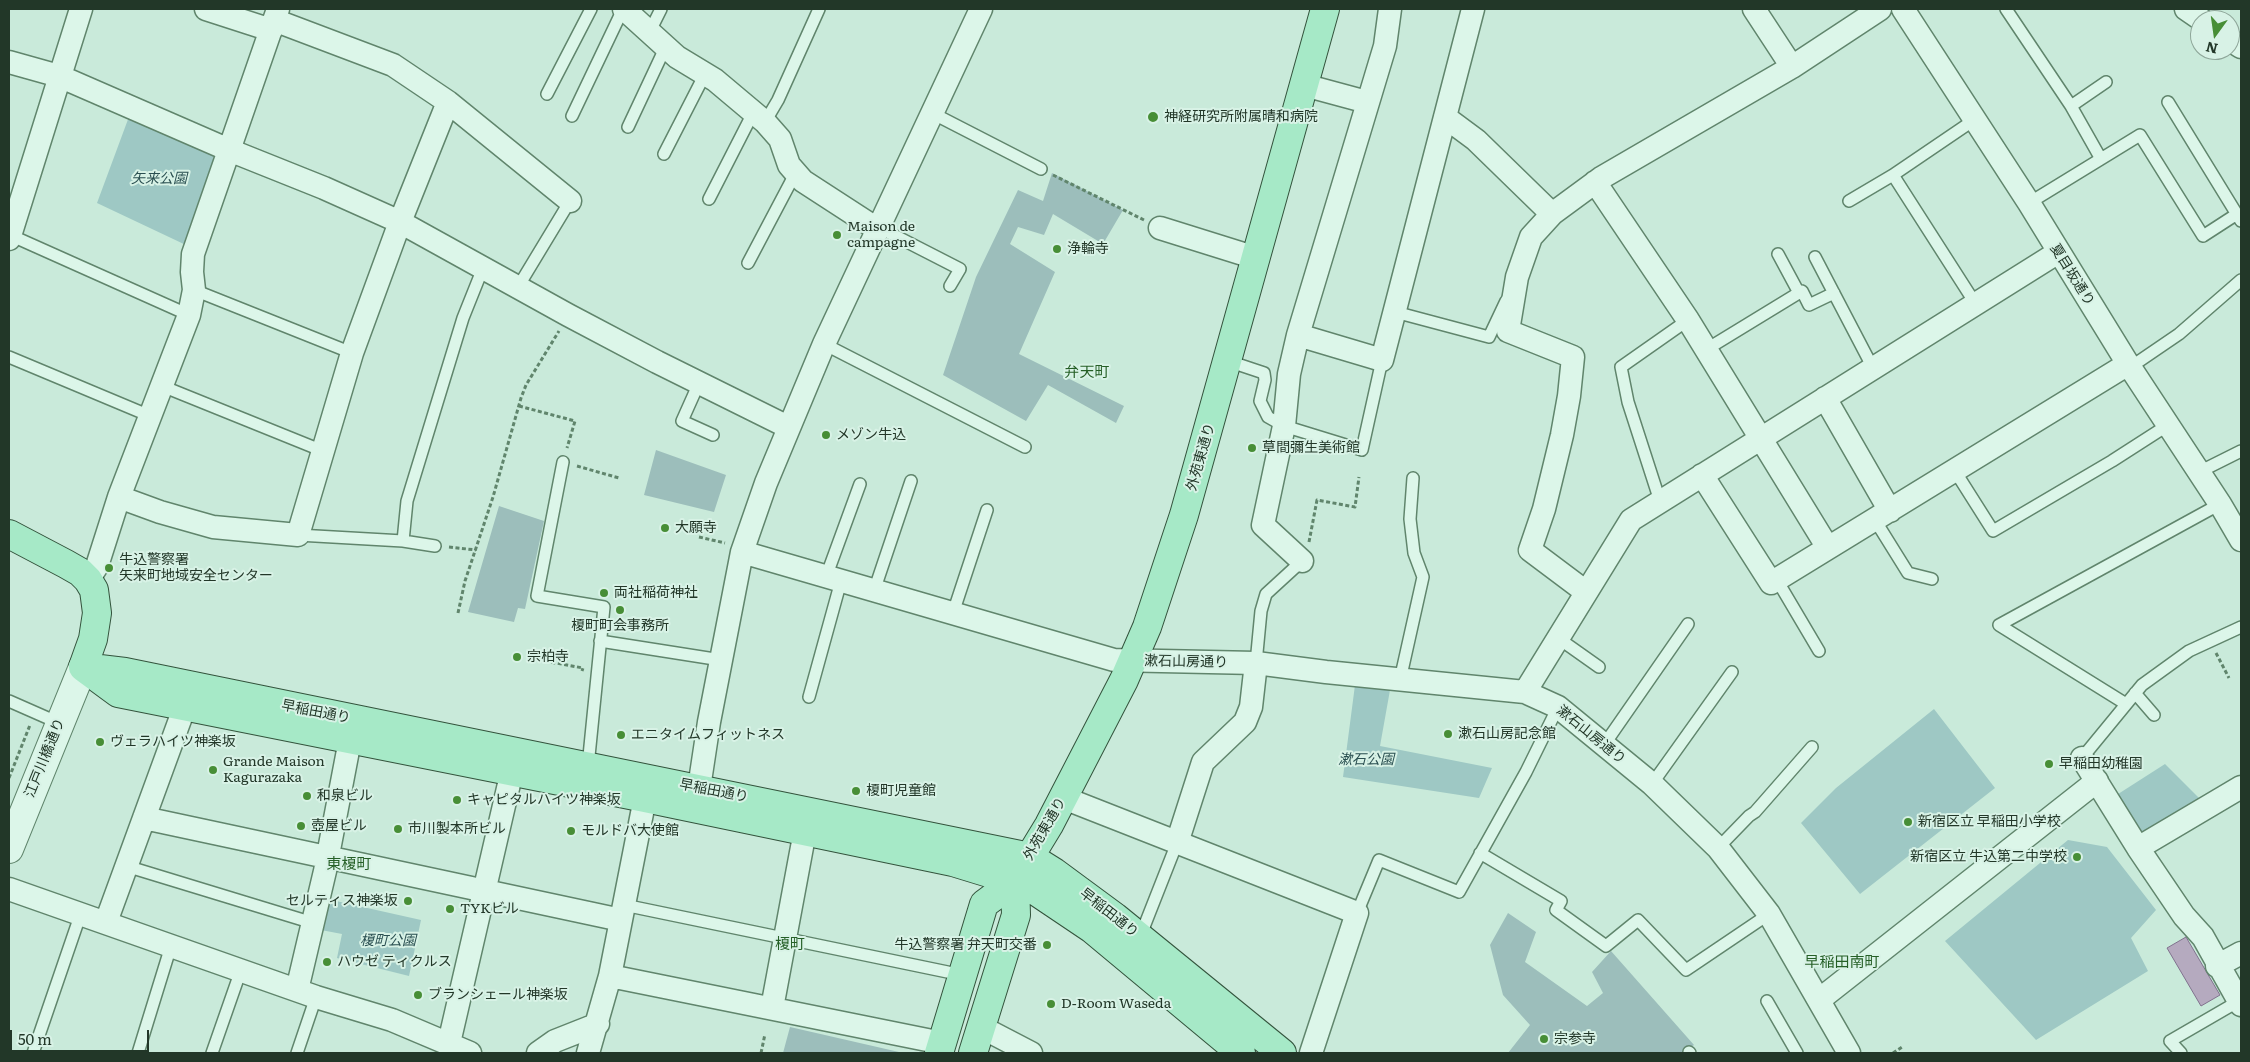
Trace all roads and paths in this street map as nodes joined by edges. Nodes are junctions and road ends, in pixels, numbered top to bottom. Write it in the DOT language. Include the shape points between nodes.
graph roads {
  1 [pos="80,9"];
  2 [pos="206,9"];
  3 [pos="590,9"];
  4 [pos="624,9"];
  5 [pos="661,9"];
  6 [pos="819,9"];
  7 [pos="981,9"];
  8 [pos="1325,9"];
  9 [pos="1390,9"];
  10 [pos="1473,9"];
  11 [pos="1754,9"];
  12 [pos="1880,9"];
  13 [pos="1904,9"];
  14 [pos="2006,9"];
  15 [pos="274,20"];
  16 [pos="650,31"];
  17 [pos="666,46"];
  18 [pos="9,62"];
  19 [pos="1792,67"];
  20 [pos="706,74"];
  21 [pos="59,76"];
  22 [pos="2106,82"];
  23 [pos="1304,85"];
  24 [pos="547,94"];
  25 [pos="448,102"];
  26 [pos="1367,102"];
  27 [pos="2168,102"];
  28 [pos="2071,106"];
  29 [pos="932,113"];
  30 [pos="572,116"];
  31 [pos="1445,117"];
  32 [pos="759,118"];
  33 [pos="1974,120"];
  34 [pos="628,127"];
  35 [pos="229,150"];
  36 [pos="664,154"];
  37 [pos="2101,160"];
  38 [pos="1041,169"];
  39 [pos="796,172"];
  40 [pos="1893,175"];
  41 [pos="1595,182"];
  42 [pos="709,199"];
  43 [pos="570,201"];
  44 [pos="1848,201"];
  45 [pos="2029,203"];
  46 [pos="1552,214"];
  47 [pos="2239,218"];
  48 [pos="400,222"];
  49 [pos="877,228"];
  50 [pos="1160,228"];
  51 [pos="9,237"];
  52 [pos="2058,253"];
  53 [pos="1778,254"];
  54 [pos="1815,257"];
  55 [pos="1256,258"];
  56 [pos="748,263"];
  57 [pos="484,268"];
  58 [pos="1517,277"];
  59 [pos="2241,280"];
  60 [pos="950,286"];
  61 [pos="518,287"];
  62 [pos="194,290"];
  63 [pos="1834,292"];
  64 [pos="1799,293"];
  65 [pos="1975,303"];
  66 [pos="1395,312"];
  67 [pos="189,315"];
  68 [pos="568,315"];
  69 [pos="1688,320"];
  70 [pos="1298,334"];
  71 [pos="824,344"];
  72 [pos="1707,349"];
  73 [pos="352,353"];
  74 [pos="9,357"];
  75 [pos="1382,360"];
  76 [pos="1228,361"];
  77 [pos="2128,364"];
  78 [pos="1873,368"];
  79 [pos="699,383"];
  80 [pos="162,386"];
  81 [pos="1825,398"];
  82 [pos="519,406"];
  83 [pos="150,416"];
  84 [pos="2168,425"];
  85 [pos="1284,426"];
  86 [pos="788,427"];
  87 [pos="713,435"];
  88 [pos="1761,437"];
  89 [pos="1026,447"];
  90 [pos="2241,451"];
  91 [pos="322,452"];
  92 [pos="562,462"];
  93 [pos="1955,471"];
  94 [pos="2199,472"];
  95 [pos="1702,475"];
  96 [pos="1359,477"];
  97 [pos="619,478"];
  98 [pos="1413,478"];
  99 [pos="911,480"];
  100 [pos="860,484"];
  101 [pos="120,497"];
  102 [pos="1660,501"];
  103 [pos="2220,504"];
  104 [pos="987,510"];
  105 [pos="1883,516"];
  106 [pos="9,534"];
  107 [pos="298,535"];
  108 [pos="699,536"];
  109 [pos="2241,540"];
  110 [pos="403,541"];
  111 [pos="435,546"];
  112 [pos="1828,548"];
  113 [pos="476,550"];
  114 [pos="743,550"];
  115 [pos="1302,561"];
  116 [pos="834,579"];
  117 [pos="1932,579"];
  118 [pos="88,580"];
  119 [pos="1777,580"];
  120 [pos="874,591"];
  121 [pos="1586,592"];
  122 [pos="458,613"];
  123 [pos="953,614"];
  124 [pos="1688,624"];
  125 [pos="2241,627"];
  126 [pos="1558,638"];
  127 [pos="600,640"];
  128 [pos="2209,642"];
  129 [pos="1819,652"];
  130 [pos="721,660"];
  131 [pos="545,661"];
  132 [pos="1133,661"];
  133 [pos="1256,663"];
  134 [pos="83,667"];
  135 [pos="1599,667"];
  136 [pos="1732,672"];
  137 [pos="582,677"];
  138 [pos="2229,678"];
  139 [pos="1400,680"];
  140 [pos="1525,692"];
  141 [pos="2135,693"];
  142 [pos="809,697"];
  143 [pos="9,701"];
  144 [pos="2126,704"];
  145 [pos="185,706"];
  146 [pos="1558,706"];
  147 [pos="2154,715"];
  148 [pos="47,718"];
  149 [pos="350,740"];
  150 [pos="1604,745"];
  151 [pos="1812,747"];
  152 [pos="2082,758"];
  153 [pos="588,766"];
  154 [pos="512,771"];
  155 [pos="9,778"];
  156 [pos="2097,781"];
  157 [pos="1652,784"];
  158 [pos="2241,787"];
  159 [pos="699,788"];
  160 [pos="646,798"];
  161 [pos="1064,798"];
  162 [pos="144,818"];
  163 [pos="805,831"];
  164 [pos="1177,843"];
  165 [pos="1718,848"];
  166 [pos="2138,848"];
  167 [pos="9,849"];
  168 [pos="1480,853"];
  169 [pos="328,857"];
  170 [pos="1030,857"];
  171 [pos="126,866"];
  172 [pos="1015,881"];
  173 [pos="9,889"];
  174 [pos="484,891"];
  175 [pos="622,912"];
  176 [pos="1357,913"];
  177 [pos="81,914"];
  178 [pos="1769,914"];
  179 [pos="106,922"];
  180 [pos="313,923"];
  181 [pos="1140,937"];
  182 [pos="785,939"];
  183 [pos="171,946"];
  184 [pos="2241,953"];
  185 [pos="2217,966"];
  186 [pos="241,970"];
  187 [pos="962,975"];
  188 [pos="610,976"];
  189 [pos="307,994"];
  190 [pos="1819,1000"];
  191 [pos="1767,1001"];
  192 [pos="2240,1003"];
  193 [pos="772,1008"];
  194 [pos="598,1024"];
  195 [pos="982,1027"];
  196 [pos="765,1034"];
  197 [pos="449,1043"];
  198 [pos="1902,1047"];
  199 [pos="941,1048"];
  200 [pos="33,1053"];
  201 [pos="138,1053"];
  202 [pos="212,1053"];
  203 [pos="297,1053"];
  204 [pos="470,1053"];
  205 [pos="538,1053"];
  206 [pos="588,1053"];
  207 [pos="761,1053"];
  208 [pos="972,1053"];
  209 [pos="1031,1053"];
  210 [pos="1241,1053"];
  211 [pos="1282,1053"];
  212 [pos="1311,1053"];
  213 [pos="1797,1053"];
  214 [pos="1849,1053"];
  215 [pos="1894,1053"];
  216 [pos="2181,1053"];
  1 -- 21 [label="street"];
  2 -- 15 [label="street"];
  3 -- 24 [label="lane"];
  4 -- 16 [label="street"];
  4 -- 30 [label="lane"];
  5 -- 16 [label="lane"];
  6 -- 32 [label="lane" via="778,100"];
  7 -- 29 [label="street"];
  8 -- 23 [label="main road, 外苑東通り"];
  9 -- 26 [label="street" via="1385,46"];
  10 -- 31 [label="street"];
  11 -- 19 [label="street"];
  12 -- 19 [label="street"];
  13 -- 33 [label="street, 夏目坂通り"];
  14 -- 28 [label="lane"];
  15 -- 25 [label="street" via="393,65"];
  15 -- 35 [label="street"];
  16 -- 17 [label="street"];
  17 -- 20 [label="street" via="677,57"];
  17 -- 34 [label="lane"];
  18 -- 21 [label="street"];
  19 -- 41 [label="street"];
  20 -- 32 [label="street"];
  20 -- 36 [label="lane"];
  21 -- 35 [label="street"];
  21 -- 51 [label="street"];
  22 -- 28 [label="lane"];
  23 -- 26 [label="street"];
  23 -- 55 [label="main road, 外苑東通り"];
  25 -- 43 [label="street"];
  25 -- 48 [label="street"];
  26 -- 70 [label="street"];
  27 -- 47 [label="lane"];
  28 -- 37 [label="lane"];
  29 -- 38 [label="lane"];
  29 -- 49 [label="street"];
  31 -- 46 [label="street" via="1476,140"];
  31 -- 66 [label="street"];
  32 -- 39 [label="street" via="780,139 789,165"];
  32 -- 42 [label="lane"];
  33 -- 40 [label="lane"];
  33 -- 45 [label="street, 夏目坂通り"];
  35 -- 48 [label="street"];
  35 -- 62 [label="street" via="193,254"];
  37 -- 45 [label="lane"];
  37 -- 47 [label="lane" via="2140,135 2203,236"];
  38 -- 50 [label="path"];
  39 -- 49 [label="street" via="803,181"];
  39 -- 56 [label="lane"];
  40 -- 44 [label="lane"];
  40 -- 65 [label="lane"];
  41 -- 46 [label="street"];
  41 -- 69 [label="street"];
  43 -- 61 [label="lane"];
  45 -- 52 [label="street, 夏目坂通り"];
  46 -- 58 [label="street" via="1531,237"];
  48 -- 57 [label="street"];
  48 -- 73 [label="street"];
  49 -- 60 [label="lane" via="960,269"];
  49 -- 71 [label="street"];
  50 -- 55 [label="street"];
  51 -- 67 [label="lane"];
  52 -- 65 [label="street"];
  52 -- 77 [label="street, 夏目坂通り"];
  53 -- 64 [label="lane"];
  54 -- 63 [label="lane"];
  55 -- 76 [label="main road, 外苑東通り"];
  57 -- 61 [label="street"];
  57 -- 110 [label="lane" via="463,318 408,501"];
  58 -- 66 [label="lane" via="1489,337"];
  58 -- 121 [label="street" via="1508,331 1573,357 1562,435 1530,550"];
  59 -- 77 [label="lane" via="2179,334 2135,364"];
  61 -- 68 [label="street"];
  62 -- 67 [label="street"];
  62 -- 73 [label="lane"];
  63 -- 64 [label="lane" via="1809,305 1802,291"];
  63 -- 78 [label="lane"];
  64 -- 72 [label="lane"];
  65 -- 78 [label="street"];
  66 -- 75 [label="street"];
  67 -- 80 [label="street"];
  68 -- 79 [label="street"];
  68 -- 82 [label="path" via="526,385"];
  69 -- 72 [label="street"];
  69 -- 102 [label="lane" via="1621,366 1628,402"];
  70 -- 75 [label="street"];
  70 -- 85 [label="street" via="1289,374"];
  71 -- 86 [label="street"];
  71 -- 89 [label="lane"];
  72 -- 88 [label="street"];
  73 -- 91 [label="street"];
  74 -- 83 [label="lane"];
  75 -- 85 [label="lane" via="1362,450"];
  76 -- 85 [label="lane" via="1264,373 1260,401 1268,417"];
  76 -- 132 [label="main road, 外苑東通り" via="1168,568"];
  77 -- 84 [label="street, 夏目坂通り"];
  77 -- 93 [label="street"];
  78 -- 81 [label="street"];
  79 -- 86 [label="street"];
  79 -- 87 [label="lane" via="682,421"];
  80 -- 83 [label="street"];
  80 -- 91 [label="lane"];
  81 -- 88 [label="street"];
  81 -- 105 [label="street"];
  82 -- 92 [label="path" via="575,421"];
  82 -- 113 [label="path"];
  83 -- 101 [label="street"];
  84 -- 93 [label="lane" via="1993,531"];
  84 -- 94 [label="street, 夏目坂通り"];
  85 -- 115 [label="street" via="1263,525"];
  86 -- 114 [label="street"];
  88 -- 95 [label="street"];
  88 -- 112 [label="street"];
  90 -- 94 [label="lane"];
  91 -- 107 [label="street"];
  92 -- 97 [label="path"];
  92 -- 127 [label="lane" via="537,596 604,607"];
  93 -- 105 [label="street"];
  94 -- 103 [label="street, 夏目坂通り"];
  95 -- 102 [label="street"];
  95 -- 119 [label="street" via="1771,584"];
  96 -- 115 [label="path" via="1355,507 1317,500 1307,552"];
  98 -- 139 [label="lane" via="1410,519 1414,553 1422,577"];
  99 -- 120 [label="lane"];
  100 -- 116 [label="lane"];
  101 -- 107 [label="street" via="213,526"];
  101 -- 118 [label="street" via="97,566"];
  102 -- 121 [label="street" via="1632,520"];
  103 -- 109 [label="street, 夏目坂通り"];
  103 -- 144 [label="lane" via="1999,625"];
  104 -- 123 [label="lane"];
  105 -- 112 [label="street"];
  105 -- 117 [label="lane" via="1908,573"];
  106 -- 118 [label="main road" via="80,572"];
  107 -- 110 [label="lane"];
  108 -- 114 [label="path"];
  110 -- 111 [label="lane"];
  111 -- 113 [label="path"];
  112 -- 119 [label="street"];
  113 -- 122 [label="path"];
  114 -- 116 [label="street, 漱石山房通り"];
  114 -- 130 [label="street"];
  115 -- 133 [label="lane" via="1266,594 1261,611"];
  116 -- 120 [label="street, 漱石山房通り"];
  116 -- 142 [label="lane"];
  118 -- 134 [label="main road" via="94,590 97,613 93,639"];
  119 -- 129 [label="lane"];
  120 -- 123 [label="street, 漱石山房通り"];
  121 -- 126 [label="street"];
  123 -- 132 [label="street, 漱石山房通り" via="1114,660"];
  124 -- 150 [label="lane"];
  125 -- 128 [label="lane"];
  126 -- 135 [label="lane"];
  126 -- 140 [label="street"];
  127 -- 130 [label="lane"];
  127 -- 153 [label="lane"];
  128 -- 138 [label="path"];
  128 -- 141 [label="lane" via="2142,684"];
  130 -- 159 [label="street"];
  131 -- 137 [label="path" via="583,668"];
  132 -- 133 [label="street, 漱石山房通り"];
  132 -- 161 [label="main road, 外苑東通り"];
  133 -- 139 [label="street, 漱石山房通り"];
  133 -- 164 [label="street" via="1248,715 1203,762"];
  134 -- 145 [label="main road, 早稲田通り" via="118,693"];
  134 -- 148 [label="street, 江戸川橋通り"];
  134 -- 153 [label="main road, 早稲田通り" via="125,672"];
  136 -- 157 [label="lane"];
  139 -- 140 [label="street, 漱石山房通り"];
  140 -- 146 [label="street, 漱石山房通り"];
  141 -- 144 [label="lane"];
  141 -- 147 [label="lane"];
  143 -- 148 [label="lane"];
  144 -- 152 [label="lane"];
  145 -- 149 [label="main road, 早稲田通り"];
  145 -- 162 [label="street"];
  146 -- 150 [label="street, 漱石山房通り"];
  146 -- 168 [label="lane" via="1526,772"];
  148 -- 155 [label="path"];
  148 -- 167 [label="street, 江戸川橋通り"];
  149 -- 154 [label="main road, 早稲田通り"];
  149 -- 169 [label="street"];
  150 -- 157 [label="street, 漱石山房通り"];
  151 -- 165 [label="lane" via="1756,812"];
  152 -- 156 [label="street"];
  153 -- 159 [label="main road, 早稲田通り"];
  154 -- 160 [label="main road, 早稲田通り"];
  154 -- 174 [label="street"];
  156 -- 166 [label="street"];
  156 -- 190 [label="street"];
  157 -- 165 [label="street, 漱石山房通り"];
  158 -- 166 [label="street"];
  159 -- 170 [label="main road, 早稲田通り"];
  160 -- 163 [label="main road, 早稲田通り"];
  160 -- 175 [label="street"];
  161 -- 164 [label="street"];
  161 -- 170 [label="main road, 外苑東通り"];
  162 -- 169 [label="street"];
  162 -- 171 [label="street"];
  163 -- 172 [label="main road, 早稲田通り" via="954,862"];
  163 -- 182 [label="street"];
  164 -- 176 [label="street"];
  164 -- 181 [label="lane"];
  165 -- 178 [label="street, 漱石山房通り"];
  166 -- 185 [label="street" via="2184,916 2203,938"];
  168 -- 176 [label="lane" via="1459,892 1379,860"];
  168 -- 178 [label="lane" via="1561,901 1556,910 1606,946 1638,920 1686,970"];
  169 -- 174 [label="street"];
  169 -- 180 [label="street"];
  170 -- 172 [label="main road, 外苑東通り"];
  170 -- 181 [label="main road, 早稲田通り"];
  171 -- 179 [label="street"];
  171 -- 180 [label="lane"];
  172 -- 187 [label="main road, 外苑東通り" via="984,904"];
  172 -- 195 [label="main road" via="1016,915"];
  172 -- 210 [label="main road, 早稲田通り" via="1092,929"];
  173 -- 177 [label="street"];
  174 -- 175 [label="street"];
  174 -- 197 [label="street"];
  175 -- 182 [label="lane"];
  175 -- 188 [label="street"];
  176 -- 212 [label="street"];
  177 -- 179 [label="street"];
  177 -- 200 [label="lane"];
  178 -- 190 [label="street, 漱石山房通り"];
  179 -- 183 [label="street"];
  180 -- 189 [label="street"];
  181 -- 211 [label="main road, 早稲田通り"];
  182 -- 187 [label="lane"];
  182 -- 193 [label="street"];
  183 -- 186 [label="street"];
  183 -- 201 [label="lane"];
  184 -- 185 [label="street"];
  185 -- 192 [label="street"];
  186 -- 189 [label="street"];
  186 -- 202 [label="lane"];
  187 -- 199 [label="main road, 外苑東通り"];
  188 -- 193 [label="street"];
  188 -- 194 [label="street"];
  189 -- 197 [label="street" via="392,1020"];
  189 -- 203 [label="lane"];
  190 -- 214 [label="street, 漱石山房通り"];
  191 -- 213 [label="lane"];
  192 -- 216 [label="lane" via="2170,1041"];
  193 -- 199 [label="street"];
  194 -- 205 [label="street" via="555,1042"];
  194 -- 206 [label="street"];
  195 -- 208 [label="main road"];
  195 -- 209 [label="street"];
  196 -- 207 [label="path"];
  197 -- 204 [label="street"];
  198 -- 215 [label="path"];
}
